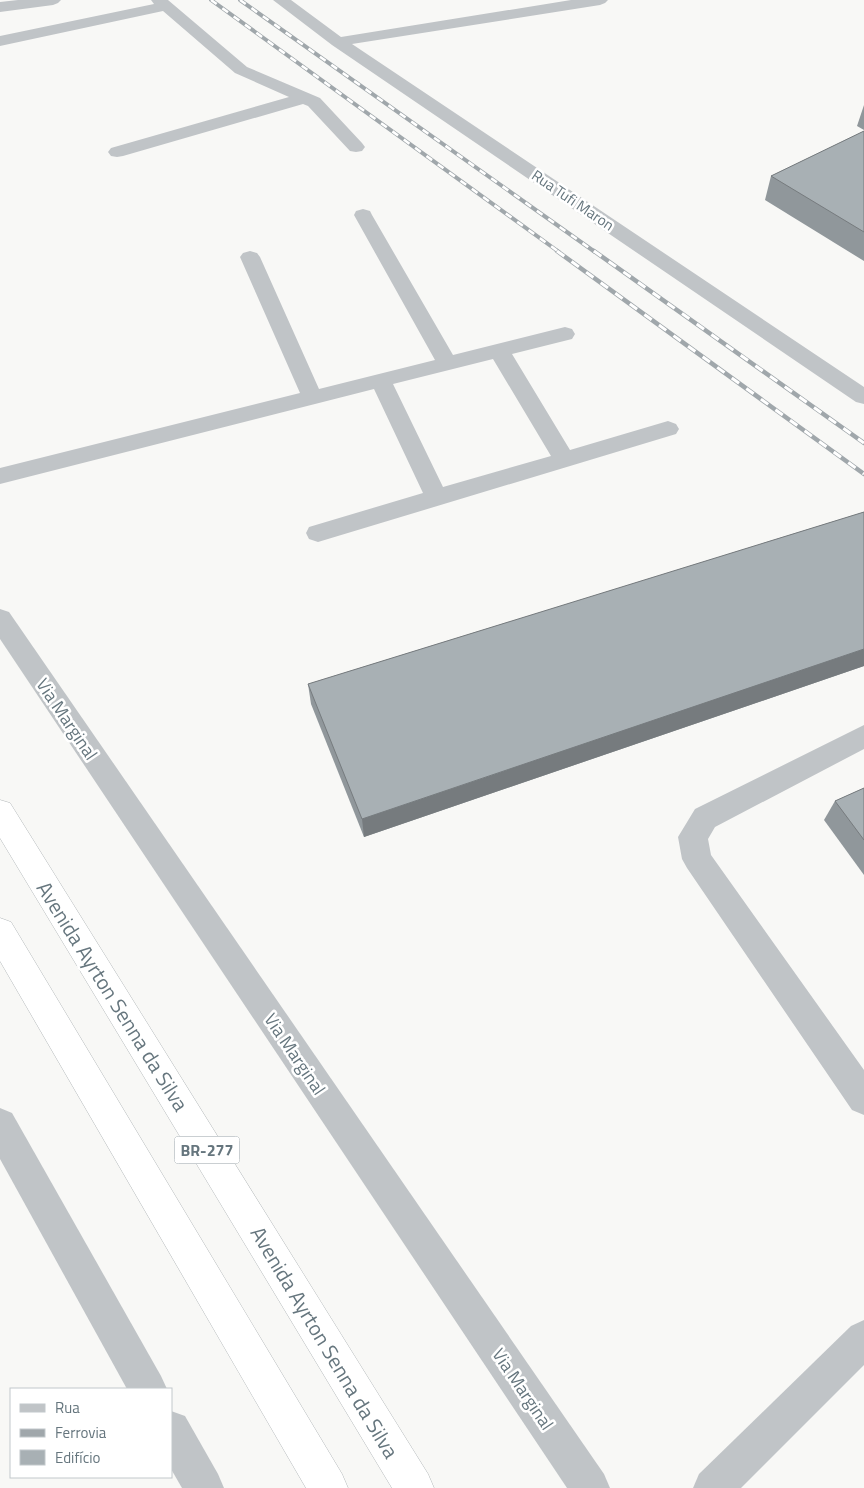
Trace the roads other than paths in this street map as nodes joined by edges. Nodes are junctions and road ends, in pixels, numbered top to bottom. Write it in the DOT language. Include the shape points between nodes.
graph roads {
  1 [pos="53,0"];
  2 [pos="600,0"];
  3 [pos="285,1"];
  4 [pos="162,3"];
  5 [pos="0,7"];
  6 [pos="0,41"];
  7 [pos="338,42"];
  8 [pos="304,98"];
  9 [pos="356,147"];
  10 [pos="117,152"];
  11 [pos="363,215"];
  12 [pos="250,257"];
  13 [pos="565,334"];
  14 [pos="499,351"];
  15 [pos="447,363"];
  16 [pos="380,380"];
  17 [pos="312,396"];
  18 [pos="864,397"];
  19 [pos="668,429"];
  20 [pos="565,460"];
  21 [pos="0,476"];
  22 [pos="437,498"];
  23 [pos="318,533"];
  24 [pos="0,619"];
  25 [pos="864,736"];
  26 [pos="0,812"];
  27 [pos="0,932"];
  28 [pos="864,1098"];
  29 [pos="0,1126"];
  30 [pos="864,1339"];
  31 [pos="147,1388"];
  32 [pos="172,1432"];
  33 [pos="204,1488"];
  34 [pos="328,1488"];
  35 [pos="414,1488"];
  36 [pos="590,1488"];
  37 [pos="713,1488"];
  1 -- 5 [label="street"];
  2 -- 7 [label="street"];
  3 -- 7 [label="street, Rua Tufi Maron"];
  4 -- 6 [label="street"];
  4 -- 8 [label="street" via="241,70"];
  7 -- 18 [label="street, Rua Tufi Maron"];
  8 -- 9 [label="street" via="314,102"];
  8 -- 10 [label="street"];
  11 -- 15 [label="street"];
  12 -- 17 [label="street"];
  13 -- 14 [label="street"];
  14 -- 15 [label="street"];
  14 -- 20 [label="street"];
  15 -- 16 [label="street"];
  16 -- 17 [label="street"];
  16 -- 22 [label="street"];
  17 -- 21 [label="street"];
  19 -- 20 [label="street"];
  20 -- 22 [label="street"];
  22 -- 23 [label="street"];
  24 -- 36 [label="street, Via Marginal"];
  25 -- 28 [label="street" via="705,818 693,837 697,859"];
  26 -- 35 [label="highway, Avenida Ayrton Senna da Silva / BR-277"];
  27 -- 34 [label="highway"];
  29 -- 31 [label="street"];
  30 -- 37 [label="street"];
  32 -- 33 [label="street"];
}
